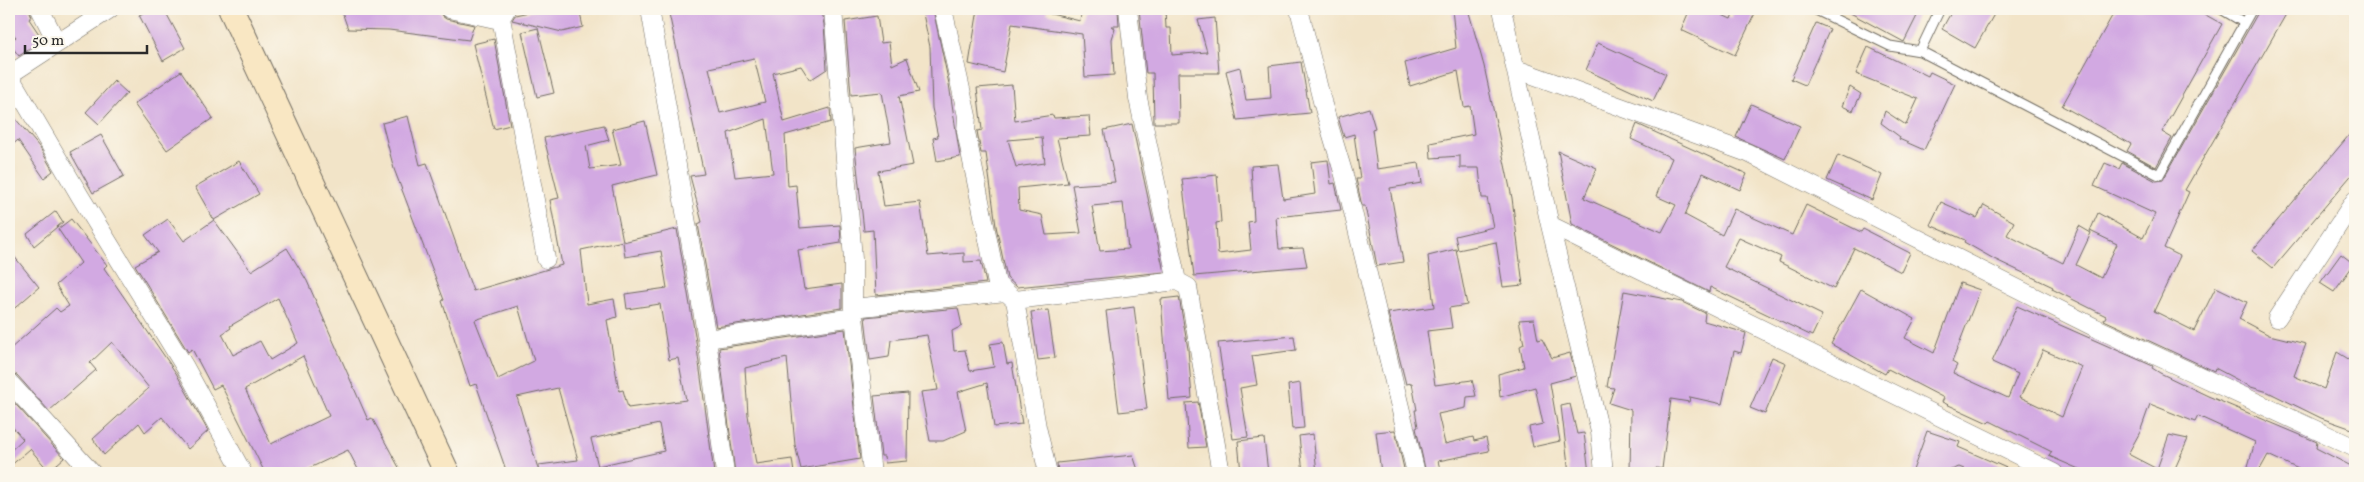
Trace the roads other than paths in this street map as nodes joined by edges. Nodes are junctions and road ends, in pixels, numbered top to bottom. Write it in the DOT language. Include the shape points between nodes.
graph roads {
  1 [pos="40,9"];
  2 [pos="110,9"];
  3 [pos="230,9"];
  4 [pos="449,9"];
  5 [pos="650,9"];
  6 [pos="834,9"];
  7 [pos="943,9"];
  8 [pos="1128,9"];
  9 [pos="1299,9"];
  10 [pos="1502,9"];
  11 [pos="1814,9"];
  12 [pos="1940,9"];
  13 [pos="2221,9"];
  14 [pos="2252,9"];
  15 [pos="506,11"];
  16 [pos="2243,22"];
  17 [pos="57,43"];
  18 [pos="1920,51"];
  19 [pos="1516,69"];
  20 [pos="9,75"];
  21 [pos="2355,200"];
  22 [pos="1550,225"];
  23 [pos="546,259"];
  24 [pos="1177,281"];
  25 [pos="1011,296"];
  26 [pos="854,312"];
  27 [pos="2277,318"];
  28 [pos="707,339"];
  29 [pos="9,382"];
  30 [pos="2355,448"];
  31 [pos="92,473"];
  32 [pos="243,473"];
  33 [pos="447,473"];
  34 [pos="725,473"];
  35 [pos="872,473"];
  36 [pos="1048,473"];
  37 [pos="1221,473"];
  38 [pos="1416,473"];
  39 [pos="1604,473"];
  40 [pos="2054,473"];
  1 -- 17 [label="street"];
  2 -- 17 [label="street"];
  3 -- 33 [label="main road"];
  4 -- 15 [label="street" via="495,19"];
  5 -- 28 [label="street"];
  6 -- 26 [label="street"];
  7 -- 25 [label="street" via="997,284"];
  8 -- 24 [label="street" via="1138,98"];
  9 -- 38 [label="street" via="1344,175"];
  10 -- 19 [label="street"];
  11 -- 18 [label="lane" via="1890,46"];
  12 -- 18 [label="lane"];
  13 -- 16 [label="lane"];
  14 -- 16 [label="lane"];
  15 -- 23 [label="street"];
  16 -- 18 [label="lane" via="2159,175"];
  17 -- 20 [label="street"];
  19 -- 22 [label="street"];
  19 -- 30 [label="street" via="1748,153 2094,327"];
  20 -- 32 [label="street" via="185,367"];
  21 -- 27 [label="street"];
  22 -- 39 [label="street" via="1600,432"];
  22 -- 40 [label="street"];
  24 -- 25 [label="street"];
  24 -- 37 [label="street" via="1188,286"];
  25 -- 26 [label="street"];
  25 -- 36 [label="street"];
  26 -- 28 [label="street"];
  26 -- 35 [label="street"];
  28 -- 34 [label="street"];
  29 -- 31 [label="street"];
}
